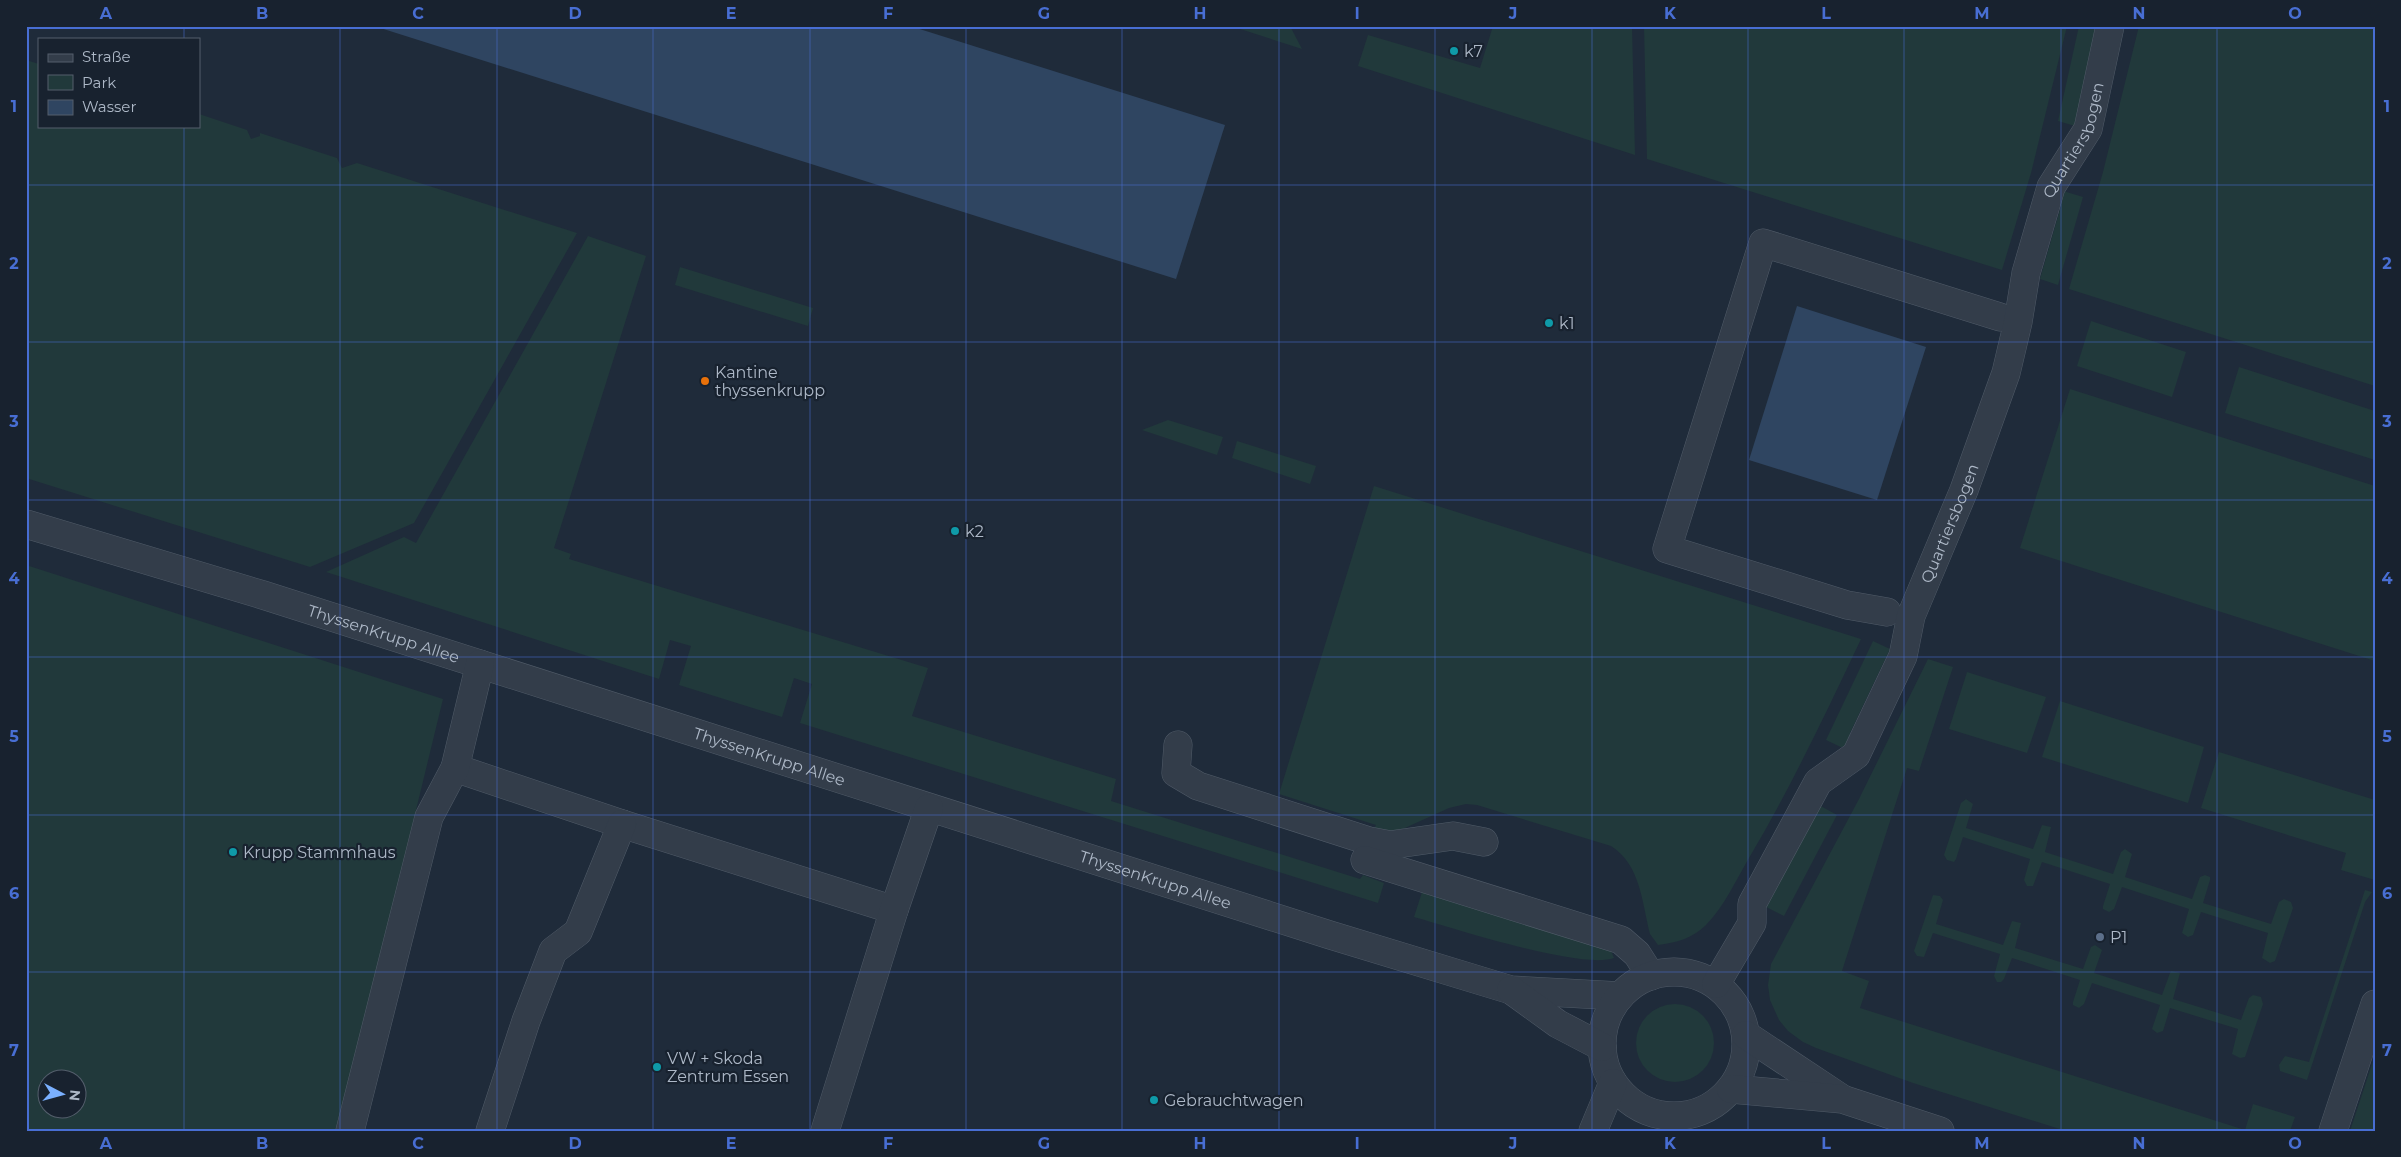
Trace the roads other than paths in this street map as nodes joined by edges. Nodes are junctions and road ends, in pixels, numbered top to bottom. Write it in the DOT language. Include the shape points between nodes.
graph roads {
  1 [pos="2110,26"];
  2 [pos="2000,317"];
  3 [pos="26,524"];
  4 [pos="1887,612"];
  5 [pos="480,664"];
  6 [pos="1178,746"];
  7 [pos="455,768"];
  8 [pos="929,808"];
  9 [pos="622,824"];
  10 [pos="1484,842"];
  11 [pos="1365,860"];
  12 [pos="894,910"];
  13 [pos="1644,965"];
  14 [pos="1716,984"];
  15 [pos="1511,990"];
  16 [pos="1620,996"];
  17 [pos="2375,1004"];
  18 [pos="1746,1035"];
  19 [pos="1602,1046"];
  20 [pos="1613,1083"];
  21 [pos="1731,1089"];
  22 [pos="1842,1099"];
  23 [pos="1648,1122"];
  24 [pos="350,1131"];
  25 [pos="490,1131"];
  26 [pos="825,1131"];
  27 [pos="1593,1131"];
  28 [pos="1940,1131"];
  29 [pos="2333,1131"];
  1 -- 14 [label="street, Quartiersbogen" via="2088,129 2051,187 2026,273 2006,372 1964,490 1911,616 1903,656 1856,755 1818,782 1752,904 1752,922"];
  2 -- 4 [label="street" via="1763,243 1667,549 1847,605"];
  3 -- 5 [label="street, ThyssenKrupp Allee"];
  5 -- 7 [label="street"];
  5 -- 8 [label="street, ThyssenKrupp Allee"];
  6 -- 10 [label="street" via="1176,773 1198,786 1369,841 1390,845 1445,836"];
  7 -- 9 [label="street"];
  7 -- 24 [label="street" via="429,817"];
  8 -- 12 [label="street"];
  8 -- 15 [label="street, ThyssenKrupp Allee"];
  9 -- 12 [label="street"];
  9 -- 25 [label="street" via="578,932 553,951 526,1021 515,1079"];
  11 -- 13 [label="street" via="1613,937 1628,944"];
  12 -- 26 [label="street"];
  13 -- 14 [label="street" via="1701,977"];
  13 -- 16 [label="street" via="1639,981"];
  14 -- 18 [label="street" via="1740,1014"];
  15 -- 16 [label="street, ThyssenKrupp Allee"];
  15 -- 19 [label="street, ThyssenKrupp Allee" via="1558,1024"];
  16 -- 19 [label="street" via="1606,1020"];
  17 -- 29 [label="street"];
  18 -- 21 [label="street" via="1742,1070"];
  18 -- 22 [label="street"];
  19 -- 20 [label="street"];
  20 -- 23 [label="street"];
  20 -- 27 [label="street"];
  21 -- 22 [label="street"];
  21 -- 23 [label="street" via="1713,1106 1702,1111"];
  22 -- 28 [label="street"];
}
